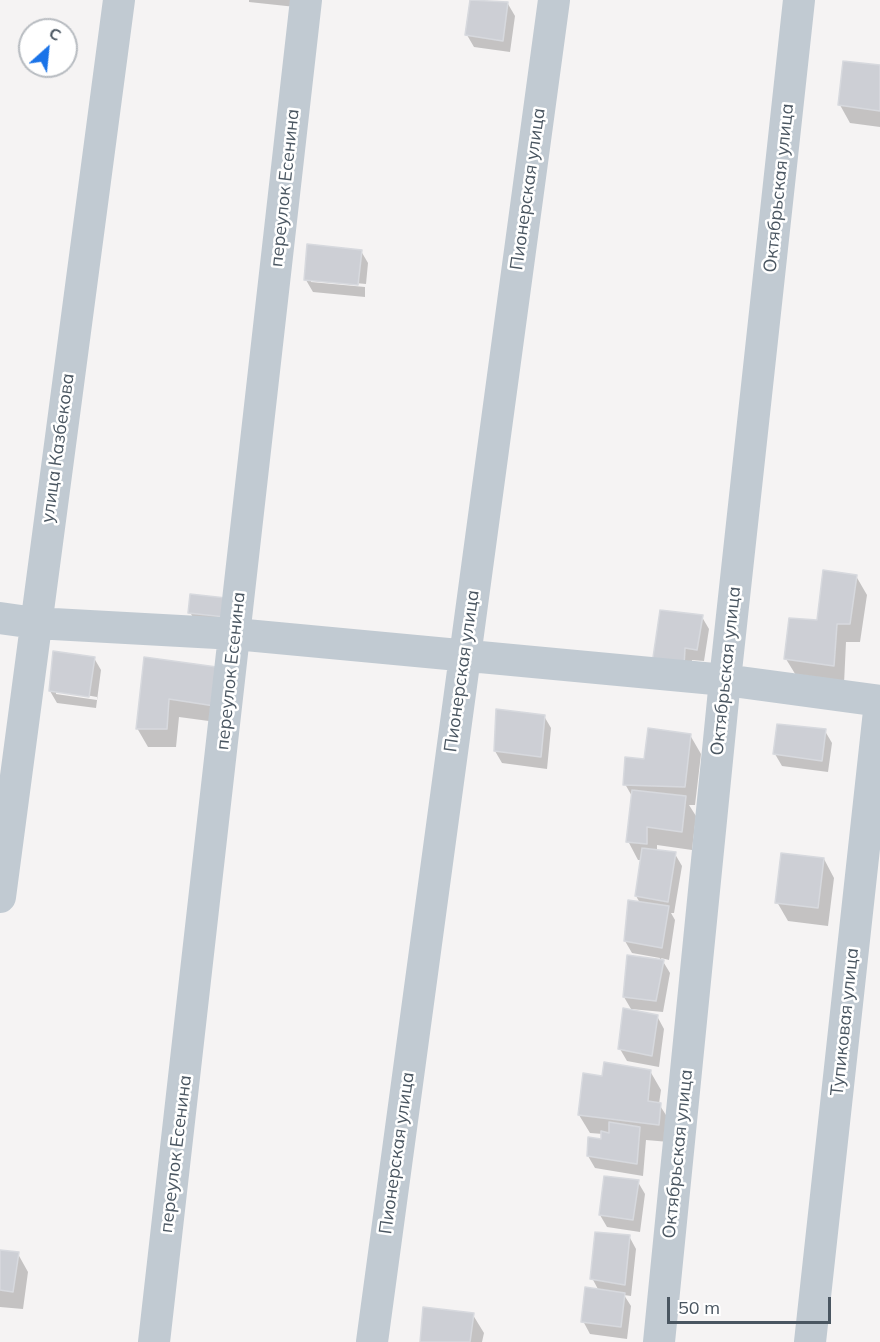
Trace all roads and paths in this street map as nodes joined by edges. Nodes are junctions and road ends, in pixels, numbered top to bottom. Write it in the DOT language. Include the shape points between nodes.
graph roads {
  1 [pos="119,0"];
  2 [pos="306,0"];
  3 [pos="554,0"];
  4 [pos="799,0"];
  5 [pos="0,618"];
  6 [pos="35,623"];
  7 [pos="235,634"];
  8 [pos="464,657"];
  9 [pos="725,680"];
  10 [pos="880,701"];
  11 [pos="0,897"];
  12 [pos="154,1342"];
  13 [pos="372,1342"];
  14 [pos="659,1342"];
  15 [pos="810,1342"];
  1 -- 6 [label="street, улица Казбекова"];
  2 -- 7 [label="street, переулок Есенина"];
  3 -- 8 [label="street, Пионерская улица"];
  4 -- 9 [label="street, Октябрьская улица"];
  5 -- 6 [label="street"];
  6 -- 7 [label="street"];
  6 -- 11 [label="street, улица Казбекова"];
  7 -- 8 [label="street"];
  7 -- 12 [label="street, переулок Есенина"];
  8 -- 9 [label="street"];
  8 -- 13 [label="street, Пионерская улица"];
  9 -- 10 [label="street"];
  9 -- 14 [label="street, Октябрьская улица"];
  10 -- 15 [label="street, Тупиковая улица"];
}
